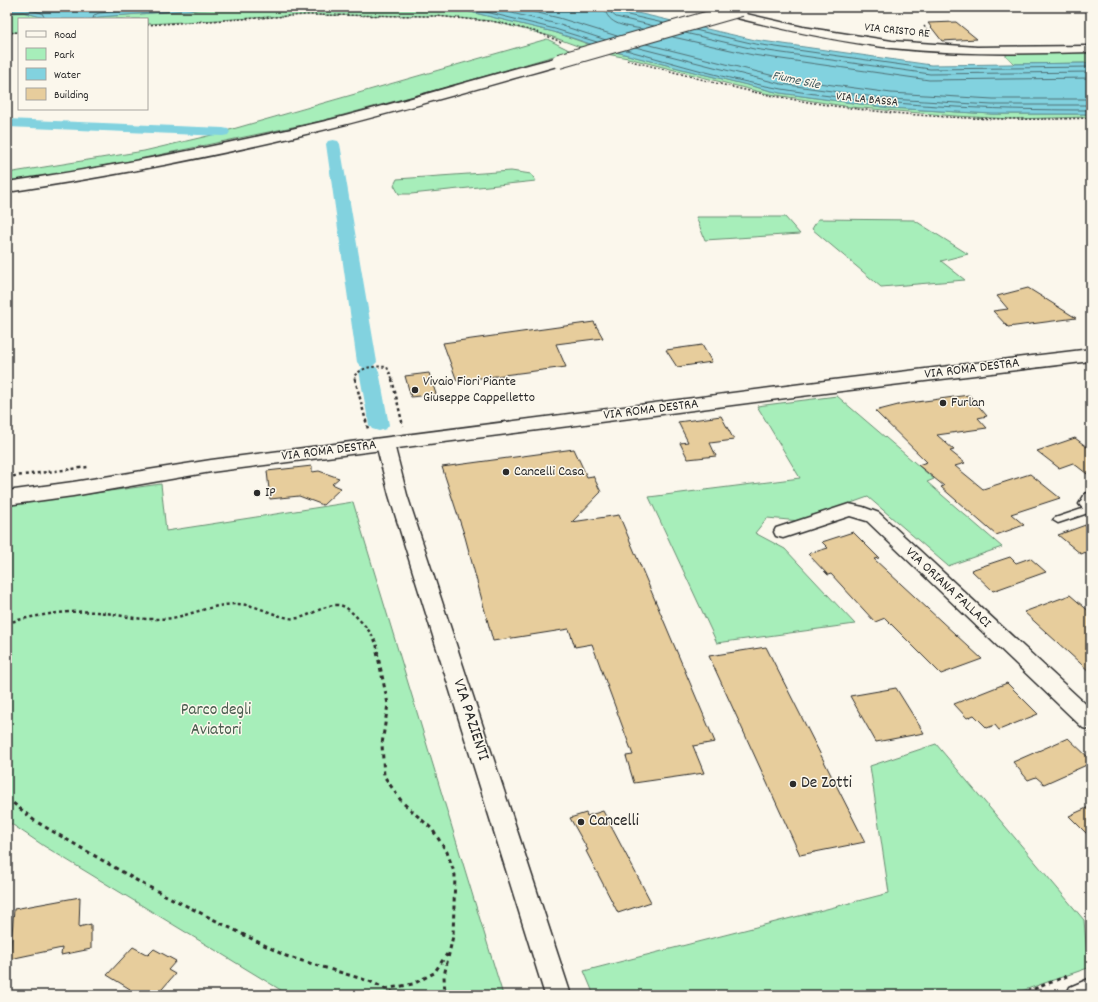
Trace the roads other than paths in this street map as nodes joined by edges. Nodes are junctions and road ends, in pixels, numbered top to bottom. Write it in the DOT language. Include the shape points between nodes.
graph roads {
  1 [pos="704,7"];
  2 [pos="744,8"];
  3 [pos="1091,49"];
  4 [pos="7,187"];
  5 [pos="1091,355"];
  6 [pos="378,445"];
  7 [pos="211,466"];
  8 [pos="7,487"];
  9 [pos="7,498"];
  10 [pos="1091,498"];
  11 [pos="1091,508"];
  12 [pos="1058,520"];
  13 [pos="783,532"];
  14 [pos="1091,722"];
  15 [pos="558,995"];
  1 -- 3 [label="street, VIA CRISTO RE" via="777,26 896,44 965,50"];
  2 -- 4 [label="street, bridge" via="345,120 241,144"];
  5 -- 6 [label="street, VIA ROMA DESTRA"];
  6 -- 7 [label="street, VIA ROMA DESTRA"];
  6 -- 15 [label="street, VIA PAZIENTI" via="398,495"];
  7 -- 8 [label="street, VIA ROMA DESTRA"];
  7 -- 9 [label="street, VIA ROMA DESTRA"];
  10 -- 11 [label="street" via="1088,504"];
  11 -- 12 [label="lane"];
  13 -- 14 [label="street, VIA ORIANA FALLACI" via="848,510 873,518"];
}
